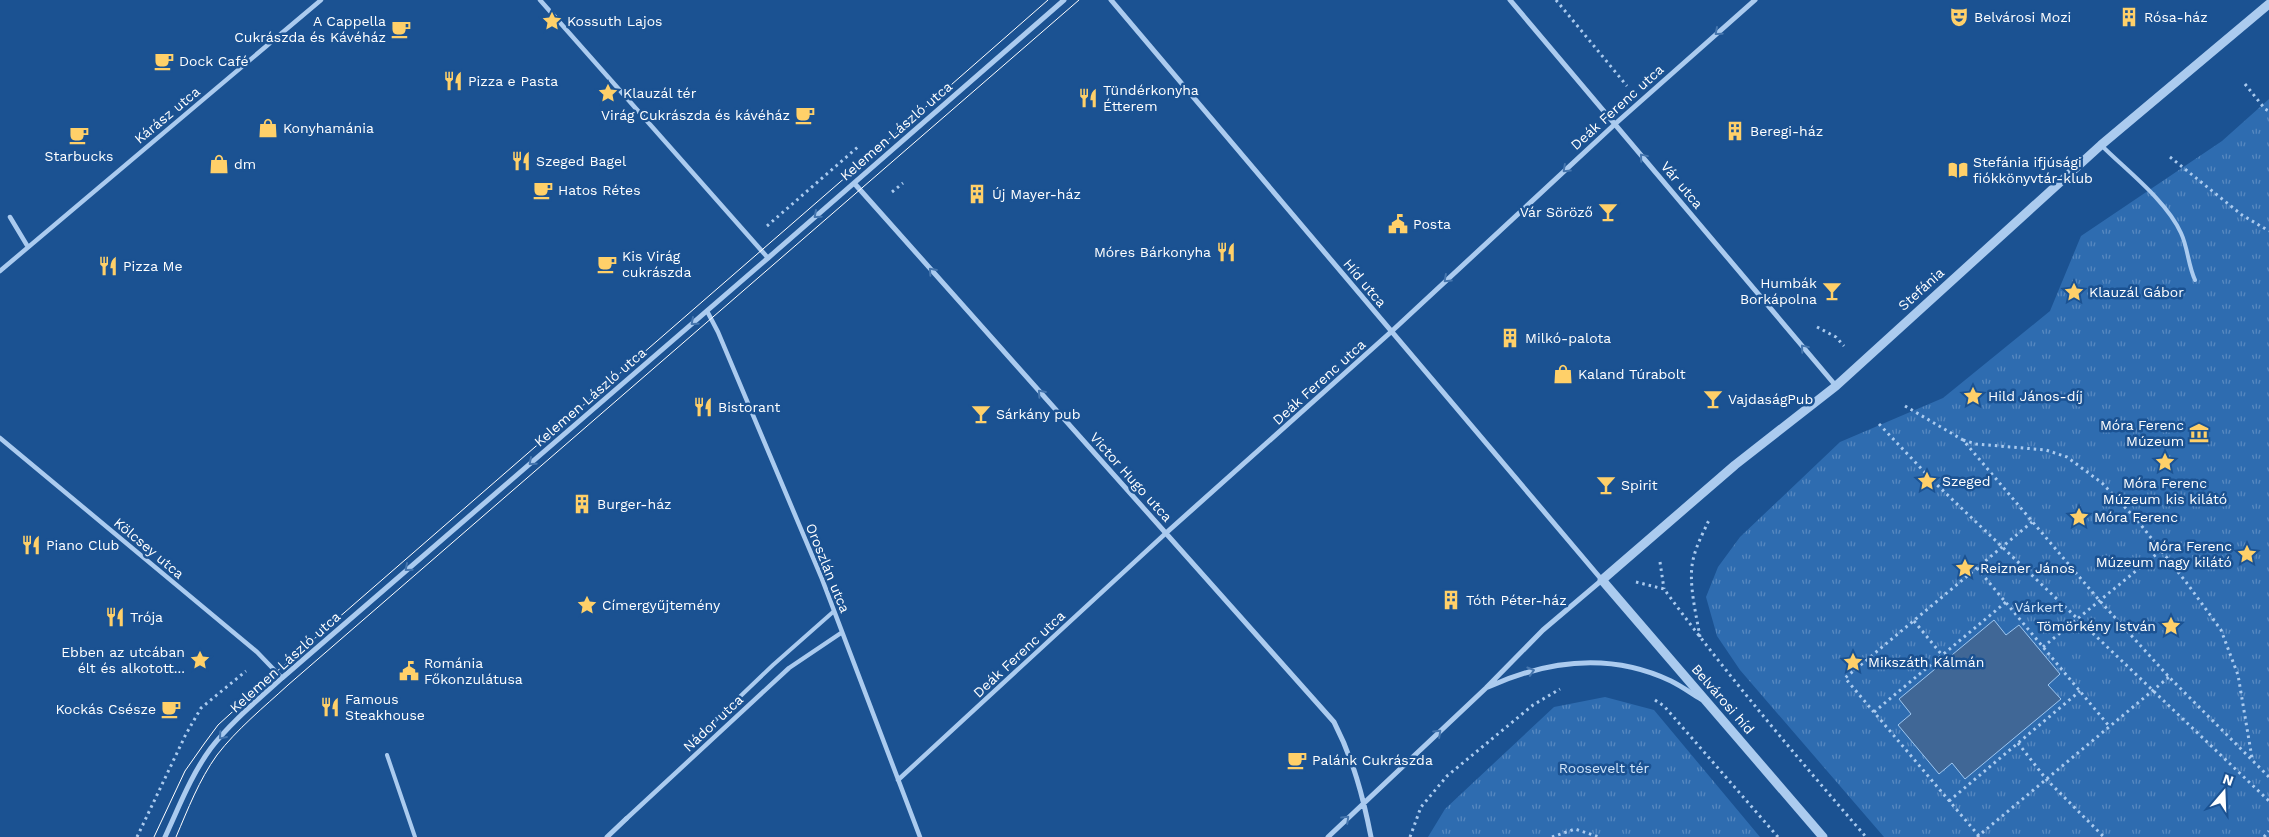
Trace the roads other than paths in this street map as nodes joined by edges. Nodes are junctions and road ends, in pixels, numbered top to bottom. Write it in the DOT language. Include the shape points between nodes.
graph roads {
  1 [pos="321,0"];
  2 [pos="540,0"];
  3 [pos="1064,0"];
  4 [pos="1111,0"];
  5 [pos="1510,0"];
  6 [pos="1754,0"];
  7 [pos="2269,4"];
  8 [pos="2269,9"];
  9 [pos="2256,16"];
  10 [pos="1615,124"];
  11 [pos="2101,145"];
  12 [pos="854,183"];
  13 [pos="10,216"];
  14 [pos="28,247"];
  15 [pos="768,258"];
  16 [pos="0,271"];
  17 [pos="2195,280"];
  18 [pos="706,311"];
  19 [pos="1392,332"];
  20 [pos="1836,386"];
  21 [pos="0,438"];
  22 [pos="1166,534"];
  23 [pos="1602,580"];
  24 [pos="833,612"];
  25 [pos="841,633"];
  26 [pos="282,678"];
  27 [pos="1486,688"];
  28 [pos="1711,706"];
  29 [pos="704,732"];
  30 [pos="388,755"];
  31 [pos="898,780"];
  32 [pos="1364,802"];
  33 [pos="626,820"];
  34 [pos="165,837"];
  35 [pos="415,837"];
  36 [pos="607,837"];
  37 [pos="920,837"];
  38 [pos="1328,837"];
  39 [pos="1371,837"];
  40 [pos="1823,837"];
  1 -- 14 [label="street, Kárász utca"];
  2 -- 15 [label="street"];
  3 -- 12 [label="street, Kelemen László utca"];
  4 -- 19 [label="street, Híd utca"];
  5 -- 10 [label="street, Vár utca"];
  6 -- 10 [label="street, Deák Ferenc utca, one-way"];
  7 -- 9 [label="street, Stefánia"];
  8 -- 9 [label="street, Stefánia"];
  9 -- 11 [label="street, Stefánia"];
  10 -- 19 [label="street, Deák Ferenc utca, one-way"];
  20 -- 10 [label="street, Vár utca, one-way"];
  11 -- 17 [label="lane" via="2165,209 2181,233"];
  11 -- 20 [label="street, Stefánia"];
  12 -- 15 [label="street, Kelemen László utca, one-way"];
  22 -- 12 [label="street, Victor Hugo utca, one-way"];
  13 -- 14 [label="street"];
  14 -- 16 [label="street, Kárász utca"];
  15 -- 18 [label="street, Kelemen László utca"];
  18 -- 24 [label="street, Oroszlán utca" via="718,332"];
  18 -- 26 [label="street, Kelemen László utca, one-way"];
  19 -- 22 [label="street, Deák Ferenc utca"];
  19 -- 23 [label="street, Híd utca"];
  20 -- 23 [label="street, Stefánia" via="1735,465"];
  21 -- 26 [label="street, Kölcsey utca" via="257,652"];
  22 -- 31 [label="street, Deák Ferenc utca"];
  22 -- 32 [label="street, Victor Hugo utca" via="1334,722 1349,751"];
  23 -- 27 [label="street" via="1543,630"];
  23 -- 28 [label="street, Belvárosi híd"];
  24 -- 25 [label="street, Oroszlán utca"];
  24 -- 29 [label="lane" via="772,665"];
  25 -- 31 [label="street, Oroszlán utca"];
  25 -- 33 [label="street, Nádor utca" via="789,668"];
  26 -- 34 [label="street, Kelemen László utca, one-way" via="210,749"];
  27 -- 28 [label="street, one-way" via="1546,666 1581,662 1627,666 1671,681"];
  32 -- 27 [label="street, one-way"];
  28 -- 40 [label="street, Belvárosi híd"];
  30 -- 35 [label="lane"];
  31 -- 37 [label="street, Oroszlán utca"];
  38 -- 32 [label="street, one-way"];
  32 -- 39 [label="street"];
  33 -- 36 [label="street, Nádor utca"];
}
